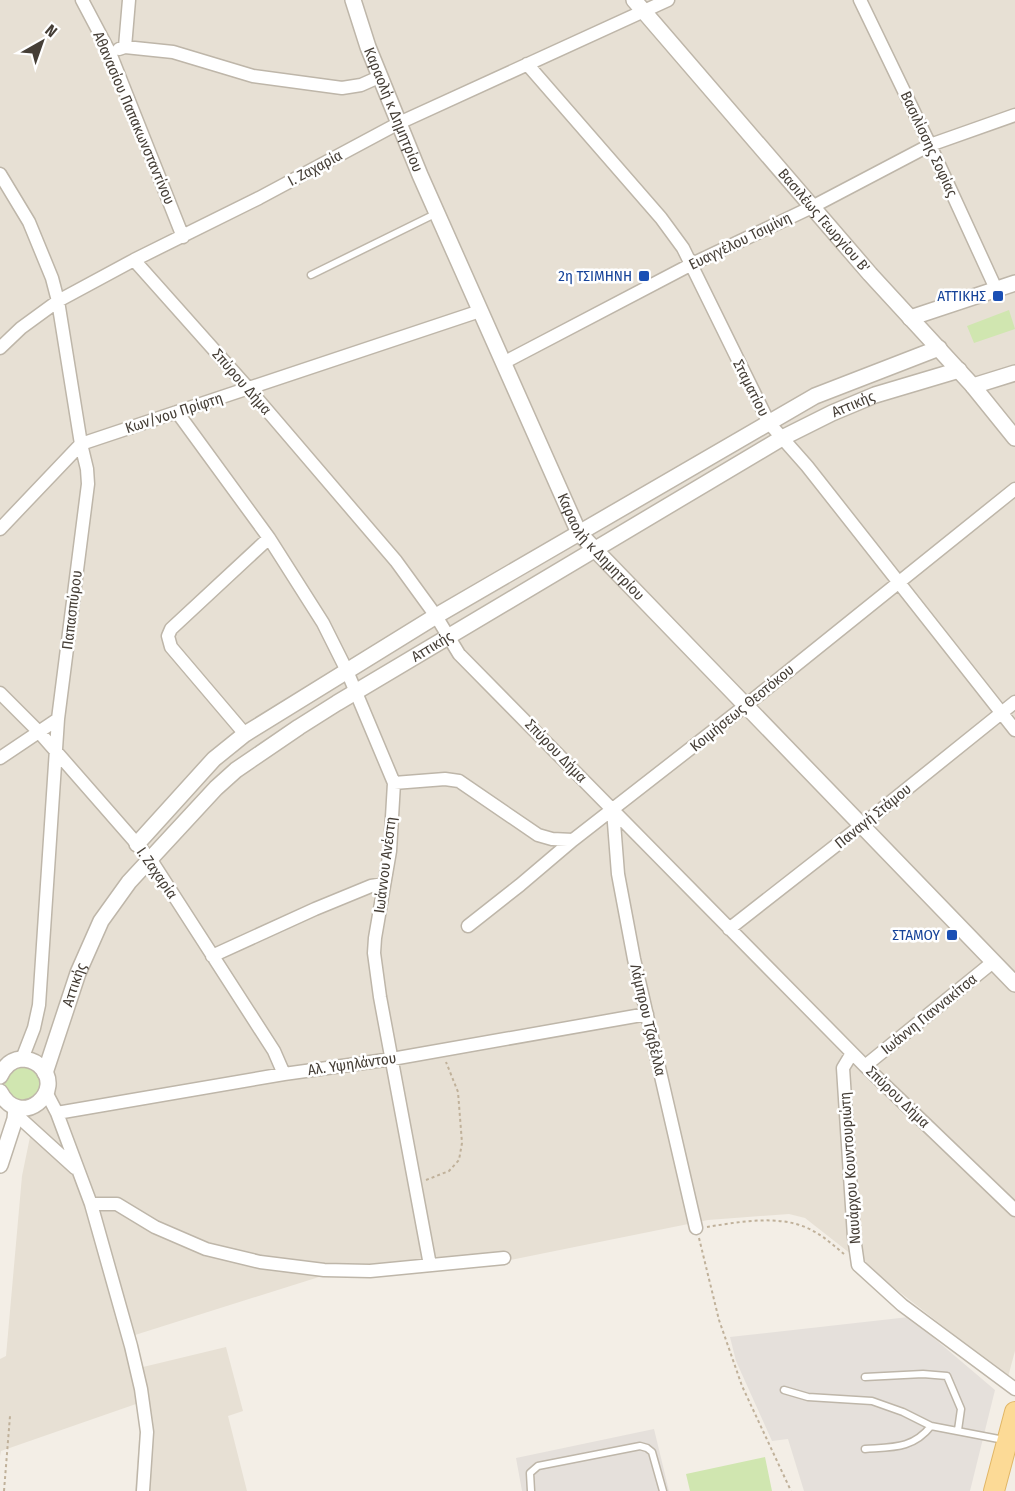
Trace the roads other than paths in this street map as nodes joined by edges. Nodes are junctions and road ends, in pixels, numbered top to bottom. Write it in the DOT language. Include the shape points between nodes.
graph roads {
  1 [pos="82,0"];
  2 [pos="129,0"];
  3 [pos="353,0"];
  4 [pos="668,0"];
  5 [pos="860,0"];
  6 [pos="639,5"];
  7 [pos="125,47"];
  8 [pos="110,53"];
  9 [pos="527,64"];
  10 [pos="379,77"];
  11 [pos="1015,115"];
  12 [pos="399,123"];
  13 [pos="930,145"];
  14 [pos="0,174"];
  15 [pos="812,207"];
  16 [pos="437,213"];
  17 [pos="183,237"];
  18 [pos="134,261"];
  19 [pos="690,265"];
  20 [pos="311,275"];
  21 [pos="1015,283"];
  22 [pos="996,289"];
  23 [pos="58,301"];
  24 [pos="480,311"];
  25 [pos="910,318"];
  26 [pos="0,348"];
  27 [pos="939,348"];
  28 [pos="503,363"];
  29 [pos="959,370"];
  30 [pos="1015,373"];
  31 [pos="974,386"];
  32 [pos="248,388"];
  33 [pos="177,412"];
  34 [pos="769,423"];
  35 [pos="782,438"];
  36 [pos="1015,438"];
  37 [pos="81,444"];
  38 [pos="1015,489"];
  39 [pos="0,529"];
  40 [pos="579,533"];
  41 [pos="268,538"];
  42 [pos="595,549"];
  43 [pos="898,581"];
  44 [pos="436,616"];
  45 [pos="448,638"];
  46 [pos="347,671"];
  47 [pos="356,692"];
  48 [pos="0,693"];
  49 [pos="1015,702"];
  50 [pos="745,706"];
  51 [pos="1001,713"];
  52 [pos="58,719"];
  53 [pos="1015,730"];
  54 [pos="39,732"];
  55 [pos="245,734"];
  56 [pos="55,750"];
  57 [pos="0,758"];
  58 [pos="394,783"];
  59 [pos="613,810"];
  60 [pos="862,825"];
  61 [pos="573,840"];
  62 [pos="137,844"];
  63 [pos="151,860"];
  64 [pos="384,884"];
  65 [pos="468,926"];
  66 [pos="729,929"];
  67 [pos="213,956"];
  68 [pos="993,962"];
  69 [pos="1015,984"];
  70 [pos="646,1014"];
  71 [pos="852,1053"];
  72 [pos="22,1059"];
  73 [pos="392,1059"];
  74 [pos="865,1066"];
  75 [pos="45,1073"];
  76 [pos="284,1074"];
  77 [pos="0,1076"];
  78 [pos="0,1092"];
  79 [pos="46,1092"];
  80 [pos="17,1108"];
  81 [pos="57,1113"];
  82 [pos="0,1165"];
  83 [pos="76,1169"];
  84 [pos="91,1204"];
  85 [pos="1015,1210"];
  86 [pos="696,1228"];
  87 [pos="504,1258"];
  88 [pos="430,1265"];
  89 [pos="865,1377"];
  90 [pos="1015,1389"];
  91 [pos="784,1390"];
  92 [pos="1015,1412"];
  93 [pos="931,1426"];
  94 [pos="958,1430"];
  95 [pos="1007,1440"];
  96 [pos="865,1449"];
  97 [pos="143,1491"];
  98 [pos="531,1491"];
  99 [pos="663,1491"];
  100 [pos="994,1491"];
  1 -- 8 [label="street, Αθανασίου Παπακωνσταντίνου"];
  2 -- 7 [label="street"];
  3 -- 10 [label="street, Καραολή κ Δημητρίου"];
  4 -- 6 [label="street, Ι. Ζαχαρία"];
  5 -- 13 [label="street, Βασιλίσσης Σοφίας"];
  6 -- 9 [label="street, Ι. Ζαχαρία"];
  6 -- 15 [label="street, Βασιλέως Γεωργίου Β'"];
  7 -- 8 [label="street"];
  7 -- 10 [label="street" via="173,52 253,76 342,88"];
  8 -- 17 [label="street, Αθανασίου Παπακωνσταντίνου"];
  9 -- 12 [label="street, Ι. Ζαχαρία"];
  9 -- 19 [label="street, Σταματίου" via="661,218"];
  10 -- 12 [label="street, Καραολή κ Δημητρίου"];
  11 -- 13 [label="street, Ευαγγέλου Τσιμίνη"];
  12 -- 16 [label="street, Καραολή κ Δημητρίου"];
  12 -- 17 [label="street, Ι. Ζαχαρία"];
  13 -- 15 [label="street, Ευαγγέλου Τσιμίνη"];
  13 -- 22 [label="street, Βασιλίσσης Σοφίας"];
  14 -- 23 [label="street, Παπασπύρου" via="29,222"];
  15 -- 19 [label="street, Ευαγγέλου Τσιμίνη"];
  15 -- 25 [label="street, Βασιλέως Γεωργίου Β'"];
  16 -- 20 [label="lane"];
  16 -- 24 [label="street, Καραολή κ Δημητρίου"];
  17 -- 18 [label="street, Ι. Ζαχαρία"];
  18 -- 23 [label="street, Ι. Ζαχαρία"];
  18 -- 32 [label="street, Σπύρου Δήμα"];
  19 -- 28 [label="street, Ευαγγέλου Τσιμίνη"];
  19 -- 34 [label="street, Σταματίου"];
  21 -- 22 [label="street"];
  22 -- 25 [label="street"];
  23 -- 26 [label="street, Ι. Ζαχαρία"];
  23 -- 37 [label="street, Παπασπύρου"];
  24 -- 28 [label="street, Καραολή κ Δημητρίου"];
  24 -- 32 [label="street, Κων/νου Πρίφτη"];
  25 -- 27 [label="street, Βασιλέως Γεωργίου Β'"];
  27 -- 29 [label="street, Βασιλέως Γεωργίου Β'"];
  27 -- 34 [label="street, Αττικής" via="815,396"];
  28 -- 40 [label="street, Καραολή κ Δημητρίου"];
  29 -- 31 [label="street, Βασιλέως Γεωργίου Β'"];
  29 -- 35 [label="street, Αττικής" via="875,395"];
  30 -- 31 [label="street"];
  31 -- 36 [label="street, Βασιλέως Γεωργίου Β'"];
  32 -- 33 [label="street, Κων/νου Πρίφτη"];
  32 -- 44 [label="street, Σπύρου Δήμα" via="396,561"];
  33 -- 37 [label="street, Κων/νου Πρίφτη"];
  33 -- 41 [label="street, Ιωάννου Ανέστη"];
  34 -- 35 [label="street, Σταματίου"];
  34 -- 40 [label="street, Αττικής"];
  35 -- 42 [label="street, Αττικής"];
  35 -- 43 [label="street, Σταματίου"];
  37 -- 39 [label="street, Κων/νου Πρίφτη"];
  37 -- 52 [label="street, Παπασπύρου" via="88,484"];
  38 -- 43 [label="street, Κοιμήσεως Θεοτόκου"];
  40 -- 42 [label="street, Καραολή κ Δημητρίου"];
  40 -- 44 [label="street, Αττικής"];
  41 -- 46 [label="street, Ιωάννου Ανέστη" via="323,623"];
  41 -- 55 [label="street" via="168,636 171,647"];
  42 -- 45 [label="street, Αττικής"];
  42 -- 50 [label="street, Καραολή κ Δημητρίου"];
  43 -- 50 [label="street, Κοιμήσεως Θεοτόκου"];
  43 -- 51 [label="street, Σταματίου"];
  44 -- 45 [label="street, Σπύρου Δήμα"];
  44 -- 46 [label="street, Αττικής"];
  45 -- 47 [label="street, Αττικής"];
  45 -- 59 [label="street, Σπύρου Δήμα" via="459,654"];
  46 -- 47 [label="street, Ιωάννου Ανέστη"];
  46 -- 55 [label="street, Αττικής"];
  47 -- 58 [label="street, Ιωάννου Ανέστη"];
  47 -- 63 [label="street, Αττικής" via="236,770"];
  48 -- 54 [label="street, Ι. Ζαχαρία"];
  49 -- 51 [label="street, Παναγή Στάμου"];
  50 -- 59 [label="street, Κοιμήσεως Θεοτόκου"];
  50 -- 60 [label="street, Καραολή κ Δημητρίου"];
  51 -- 53 [label="street, Σταματίου"];
  51 -- 60 [label="street, Παναγή Στάμου"];
  52 -- 54 [label="street"];
  52 -- 56 [label="street, Παπασπύρου"];
  54 -- 56 [label="street, Ι. Ζαχαρία"];
  54 -- 57 [label="street"];
  55 -- 62 [label="street, Αττικής" via="214,759"];
  56 -- 62 [label="street, Ι. Ζαχαρία"];
  56 -- 72 [label="street, Παπασπύρου" via="39,1005"];
  58 -- 61 [label="street" via="445,778 459,781 538,835"];
  58 -- 64 [label="street, Ιωάννου Ανέστη"];
  59 -- 61 [label="street, Κοιμήσεως Θεοτόκου"];
  59 -- 66 [label="street, Σπύρου Δήμα"];
  59 -- 70 [label="street, Λάμπρου Τζαβέλλα" via="618,874"];
  60 -- 66 [label="street, Παναγή Στάμου"];
  60 -- 68 [label="street, Καραολή κ Δημητρίου"];
  61 -- 65 [label="street, Κοιμήσεως Θεοτόκου"];
  62 -- 63 [label="street, Ι. Ζαχαρία"];
  63 -- 67 [label="street, Ι. Ζαχαρία"];
  63 -- 75 [label="street, Αττικής" via="129,882 101,921 78,973"];
  64 -- 67 [label="street" via="324,905"];
  64 -- 73 [label="street, Ιωάννου Ανέστη" via="374,953"];
  66 -- 71 [label="street, Σπύρου Δήμα"];
  67 -- 76 [label="street, Ι. Ζαχαρία" via="274,1051"];
  68 -- 69 [label="street, Καραολή κ Δημητρίου"];
  68 -- 74 [label="street, Ιωάννη Γιαννακίτσα"];
  70 -- 73 [label="street, Αλ. Υψηλάντου"];
  70 -- 86 [label="street, Λάμπρου Τζαβέλλα"];
  71 -- 74 [label="street, Σπύρου Δήμα"];
  71 -- 90 [label="street, Ναυάρχου Κουντουριώτη" via="843,1068 858,1265 902,1305"];
  72 -- 75 [label="street" via="35,1063"];
  72 -- 77 [label="street" via="7,1065"];
  73 -- 76 [label="street, Αλ. Υψηλάντου"];
  73 -- 88 [label="street, Ιωάννου Ανέστη"];
  74 -- 85 [label="street, Σπύρου Δήμα"];
  75 -- 79 [label="street"];
  76 -- 81 [label="street, Αλ. Υψηλάντου"];
  78 -- 80 [label="street" via="4,1100"];
  79 -- 80 [label="street" via="32,1107"];
  79 -- 81 [label="street"];
  80 -- 82 [label="street"];
  80 -- 83 [label="street" via="21,1119"];
  81 -- 83 [label="street"];
  83 -- 84 [label="street"];
  84 -- 88 [label="street" via="117,1204 206,1249 260,1262 370,1271"];
  84 -- 97 [label="street" via="141,1389 147,1432"];
  87 -- 88 [label="street"];
  89 -- 94 [label="lane" via="947,1376 961,1409"];
  91 -- 93 [label="lane" via="808,1397 872,1401"];
  92 -- 95 [label="main road"];
  93 -- 94 [label="lane"];
  93 -- 96 [label="lane" via="908,1445"];
  94 -- 95 [label="lane"];
  95 -- 100 [label="main road" via="1005,1464"];
  98 -- 99 [label="lane" via="530,1473 538,1466 640,1446 652,1452"];
}
